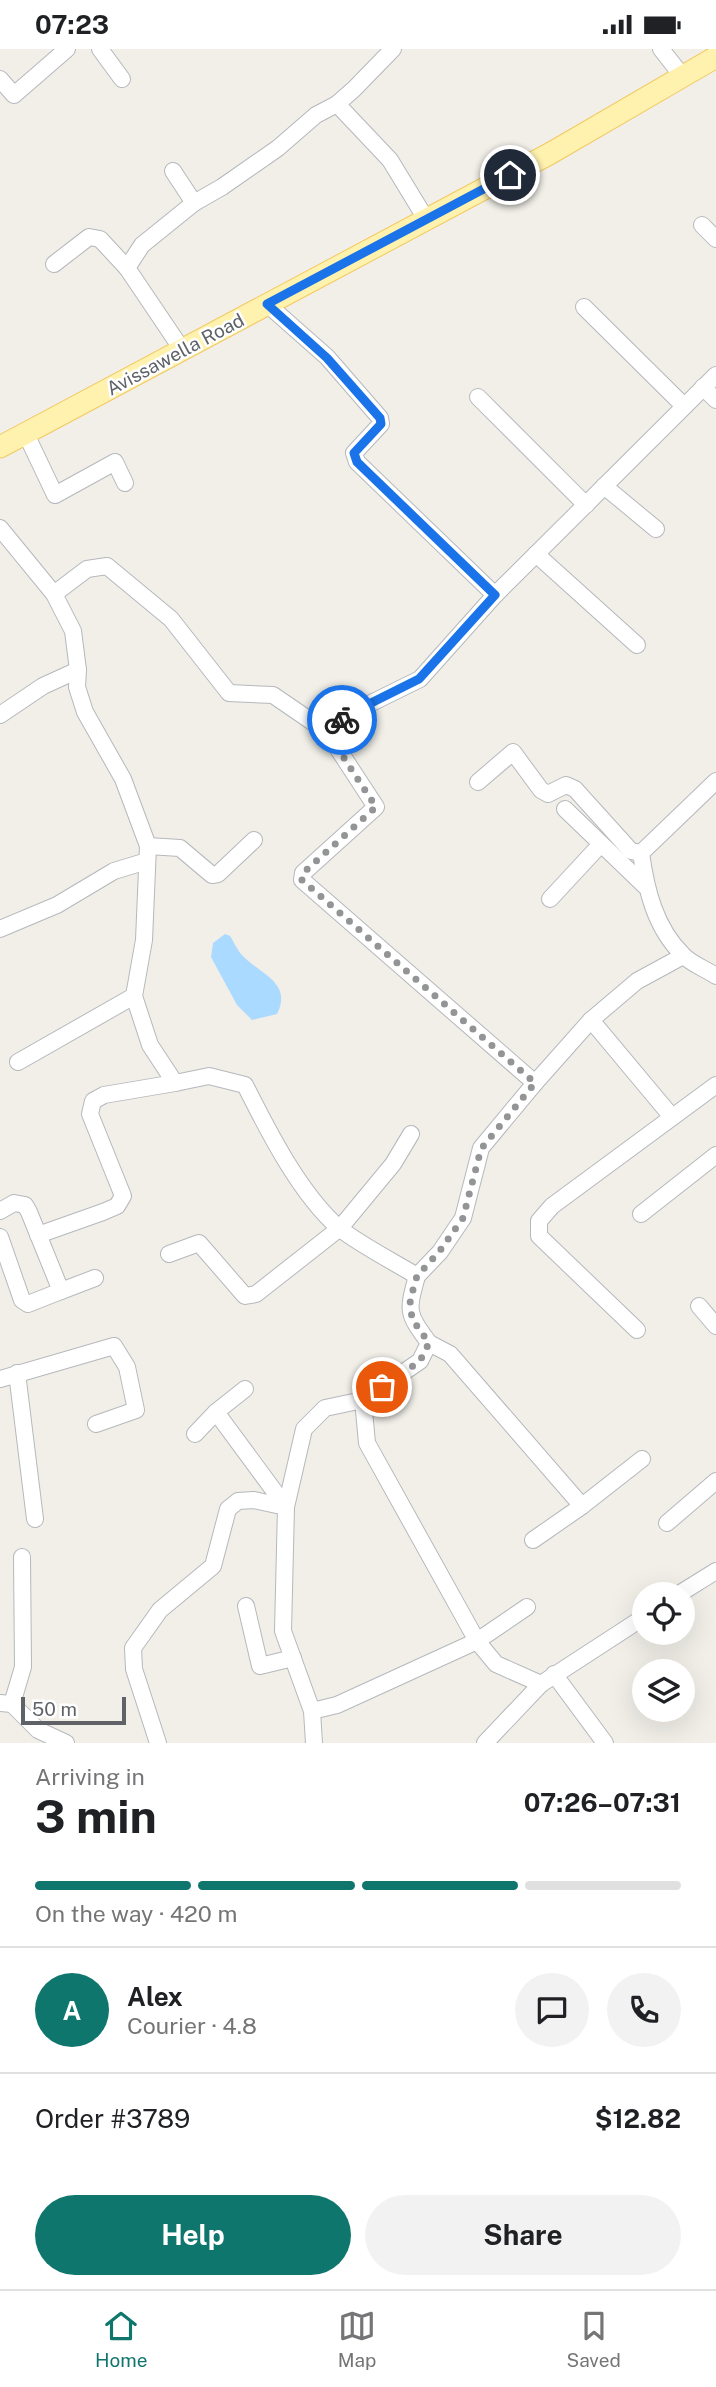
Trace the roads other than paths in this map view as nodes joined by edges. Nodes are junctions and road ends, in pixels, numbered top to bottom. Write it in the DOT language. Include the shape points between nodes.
graph roads {
  1 [pos="66,49"];
  2 [pos="100,49"];
  3 [pos="393,49"];
  4 [pos="661,49"];
  5 [pos="716,57"];
  6 [pos="683,77"];
  7 [pos="0,79"];
  8 [pos="122,79"];
  9 [pos="337,104"];
  10 [pos="173,171"];
  11 [pos="194,203"];
  12 [pos="426,219"];
  13 [pos="702,225"];
  14 [pos="716,239"];
  15 [pos="54,264"];
  16 [pos="127,268"];
  17 [pos="267,304"];
  18 [pos="584,307"];
  19 [pos="183,351"];
  20 [pos="716,375"];
  21 [pos="703,387"];
  22 [pos="478,397"];
  23 [pos="716,400"];
  24 [pos="684,406"];
  25 [pos="26,434"];
  26 [pos="0,447"];
  27 [pos="125,482"];
  28 [pos="604,486"];
  29 [pos="586,505"];
  30 [pos="0,528"];
  31 [pos="656,529"];
  32 [pos="536,554"];
  33 [pos="54,594"];
  34 [pos="495,595"];
  35 [pos="637,645"];
  36 [pos="78,670"];
  37 [pos="0,715"];
  38 [pos="327,732"];
  39 [pos="716,781"];
  40 [pos="478,782"];
  41 [pos="565,809"];
  42 [pos="254,840"];
  43 [pos="601,843"];
  44 [pos="147,853"];
  45 [pos="641,853"];
  46 [pos="645,886"];
  47 [pos="550,899"];
  48 [pos="0,929"];
  49 [pos="683,956"];
  50 [pos="716,976"];
  51 [pos="134,996"];
  52 [pos="591,1020"];
  53 [pos="18,1062"];
  54 [pos="175,1083"];
  55 [pos="535,1083"];
  56 [pos="716,1085"];
  57 [pos="672,1117"];
  58 [pos="411,1133"];
  59 [pos="716,1155"];
  60 [pos="0,1211"];
  61 [pos="640,1214"];
  62 [pos="340,1228"];
  63 [pos="38,1234"];
  64 [pos="0,1237"];
  65 [pos="169,1254"];
  66 [pos="417,1276"];
  67 [pos="95,1278"];
  68 [pos="61,1291"];
  69 [pos="699,1306"];
  70 [pos="716,1325"];
  71 [pos="637,1330"];
  72 [pos="429,1343"];
  73 [pos="17,1373"];
  74 [pos="0,1379"];
  75 [pos="245,1389"];
  76 [pos="363,1400"];
  77 [pos="216,1412"];
  78 [pos="96,1423"];
  79 [pos="195,1434"];
  80 [pos="642,1459"];
  81 [pos="716,1481"];
  82 [pos="582,1506"];
  83 [pos="286,1507"];
  84 [pos="35,1519"];
  85 [pos="667,1523"];
  86 [pos="533,1540"];
  87 [pos="22,1557"];
  88 [pos="716,1571"];
  89 [pos="695,1584"];
  90 [pos="246,1606"];
  91 [pos="527,1607"];
  92 [pos="632,1625"];
  93 [pos="477,1640"];
  94 [pos="293,1658"];
  95 [pos="548,1679"];
  96 [pos="6,1703"];
  97 [pos="312,1711"];
  98 [pos="66,1743"];
  99 [pos="158,1743"];
  100 [pos="314,1743"];
  101 [pos="485,1743"];
  102 [pos="605,1743"];
  1 -- 7 [label="street" via="14,95"];
  2 -- 8 [label="street"];
  3 -- 9 [label="street"];
  4 -- 6 [label="street"];
  5 -- 6 [label="main road, Avissawella Road"];
  6 -- 12 [label="main road, Avissawella Road"];
  9 -- 11 [label="street"];
  9 -- 12 [label="street" via="390,160"];
  10 -- 11 [label="street"];
  11 -- 16 [label="street" via="142,246"];
  12 -- 17 [label="main road, Avissawella Road"];
  13 -- 14 [label="street"];
  15 -- 16 [label="street" via="94,237"];
  16 -- 19 [label="street"];
  17 -- 19 [label="main road, Avissawella Road"];
  17 -- 34 [label="street" via="327,358 380,418 381,424 354,453 357,462"];
  18 -- 24 [label="street"];
  19 -- 25 [label="main road, Avissawella Road"];
  20 -- 21 [label="street"];
  21 -- 23 [label="street"];
  21 -- 24 [label="street"];
  22 -- 29 [label="street"];
  24 -- 28 [label="street"];
  25 -- 26 [label="main road, Avissawella Road"];
  25 -- 27 [label="street" via="55,495 115,462"];
  28 -- 29 [label="street"];
  28 -- 31 [label="street"];
  29 -- 32 [label="street"];
  30 -- 33 [label="street"];
  32 -- 34 [label="street"];
  32 -- 35 [label="street"];
  33 -- 36 [label="street" via="73,631"];
  33 -- 38 [label="street" via="87,569 107,566 172,619 229,693 273,695"];
  34 -- 38 [label="street" via="419,679 351,713"];
  36 -- 37 [label="street" via="43,686"];
  36 -- 44 [label="street" via="77,687 85,712 123,779"];
  38 -- 55 [label="street" via="376,807 303,873 302,880"];
  39 -- 45 [label="street"];
  40 -- 45 [label="street" via="513,752 541,790 548,793 566,785 575,789 631,851"];
  41 -- 43 [label="street"];
  42 -- 44 [label="street" via="212,875 180,848"];
  43 -- 46 [label="street"];
  43 -- 47 [label="street"];
  44 -- 48 [label="street" via="57,905"];
  44 -- 51 [label="street" via="144,940"];
  45 -- 46 [label="street"];
  46 -- 49 [label="street" via="660,924"];
  49 -- 50 [label="street"];
  49 -- 52 [label="street" via="637,981"];
  51 -- 53 [label="street"];
  51 -- 54 [label="street" via="150,1045"];
  52 -- 55 [label="street"];
  52 -- 57 [label="street"];
  54 -- 62 [label="street" via="209,1076 245,1085 310,1196"];
  54 -- 63 [label="street" via="104,1095 93,1101 90,1114 123,1196 117,1206"];
  55 -- 66 [label="street" via="481,1149 463,1218"];
  56 -- 57 [label="street"];
  57 -- 71 [label="street" via="552,1206 539,1221 539,1236"];
  58 -- 62 [label="street" via="393,1164"];
  59 -- 61 [label="street"];
  60 -- 63 [label="street" via="14,1203 24,1205"];
  62 -- 65 [label="street" via="256,1294 245,1296 199,1243"];
  62 -- 66 [label="street"];
  63 -- 68 [label="street"];
  64 -- 68 [label="street" via="22,1300 28,1304"];
  66 -- 72 [label="street" via="410,1300 412,1319"];
  67 -- 68 [label="street"];
  69 -- 70 [label="street"];
  72 -- 76 [label="street" via="420,1361"];
  72 -- 82 [label="street" via="450,1355"];
  73 -- 74 [label="street"];
  73 -- 78 [label="street" via="114,1346 127,1367 136,1410"];
  73 -- 84 [label="street"];
  75 -- 77 [label="street"];
  76 -- 83 [label="street" via="325,1408 304,1429"];
  76 -- 93 [label="street" via="368,1443"];
  77 -- 79 [label="street"];
  77 -- 83 [label="street"];
  80 -- 82 [label="street"];
  81 -- 85 [label="street"];
  82 -- 86 [label="street"];
  83 -- 94 [label="street" via="283,1631"];
  83 -- 99 [label="street" via="254,1500 239,1501 228,1509 213,1566 159,1610 133,1648 134,1669"];
  87 -- 96 [label="street" via="23,1667"];
  88 -- 89 [label="street"];
  90 -- 94 [label="street" via="260,1666"];
  91 -- 93 [label="street"];
  92 -- 95 [label="street"];
  93 -- 95 [label="street" via="496,1664"];
  93 -- 97 [label="street" via="337,1705"];
  94 -- 97 [label="street"];
  95 -- 101 [label="street"];
  95 -- 102 [label="street"];
  96 -- 98 [label="street" via="38,1730"];
  97 -- 100 [label="street"];
}
